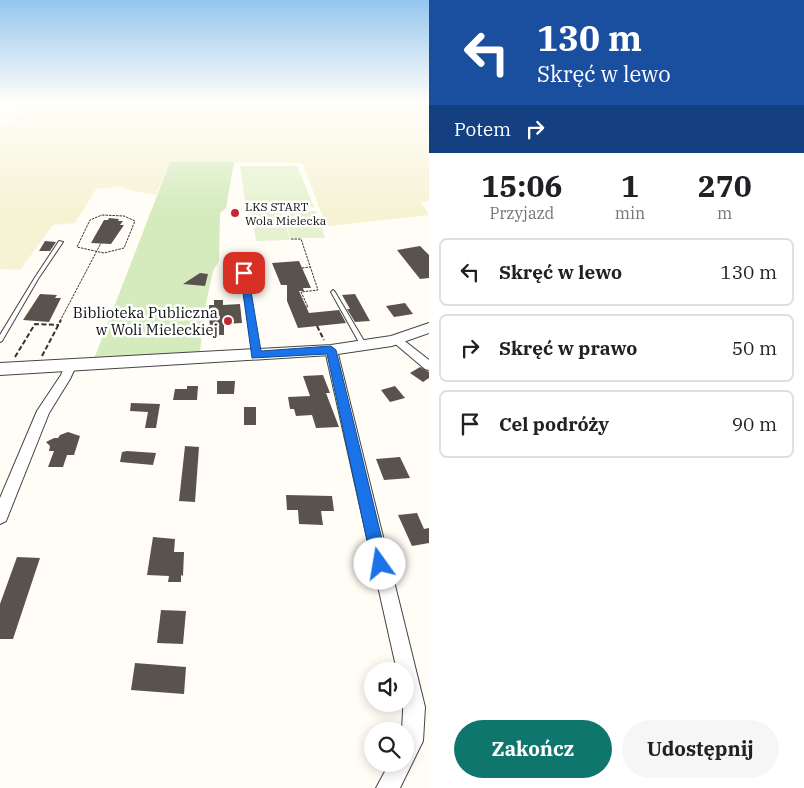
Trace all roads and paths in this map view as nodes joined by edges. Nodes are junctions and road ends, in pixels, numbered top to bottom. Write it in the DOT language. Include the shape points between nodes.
graph roads {
  1 [pos="291,238"];
  2 [pos="61,242"];
  3 [pos="101,243"];
  4 [pos="97,252"];
  5 [pos="310,267"];
  6 [pos="302,268"];
  7 [pos="244,273"];
  8 [pos="333,292"];
  9 [pos="306,307"];
  10 [pos="59,325"];
  11 [pos="317,326"];
  12 [pos="429,328"];
  13 [pos="398,339"];
  14 [pos="0,340"];
  15 [pos="328,346"];
  16 [pos="364,346"];
  17 [pos="256,355"];
  18 [pos="41,358"];
  19 [pos="13,360"];
  20 [pos="70,366"];
  21 [pos="429,366"];
  22 [pos="0,369"];
  23 [pos="0,516"];
  24 [pos="414,722"];
  25 [pos="396,772"];
  26 [pos="386,788"];
  1 -- 5 [label="path" via="300,239"];
  2 -- 14 [label="lane"];
  3 -- 4 [label="path"];
  4 -- 4 [label="path" via="77,247 90,220 114,214 135,221 124,248"];
  4 -- 10 [label="path"];
  5 -- 6 [label="path"];
  5 -- 9 [label="path" via="318,290 301,292"];
  7 -- 17 [label="lane"];
  8 -- 16 [label="lane"];
  10 -- 18 [label="path"];
  10 -- 19 [label="path" via="35,324"];
  11 -- 15 [label="path"];
  12 -- 13 [label="street"];
  13 -- 16 [label="street"];
  13 -- 21 [label="street"];
  15 -- 16 [label="street"];
  15 -- 17 [label="street"];
  15 -- 24 [label="street" via="404,657 415,707"];
  17 -- 20 [label="street"];
  20 -- 22 [label="street"];
  20 -- 23 [label="street" via="43,411"];
  25 -- 26 [label="street"];
}
